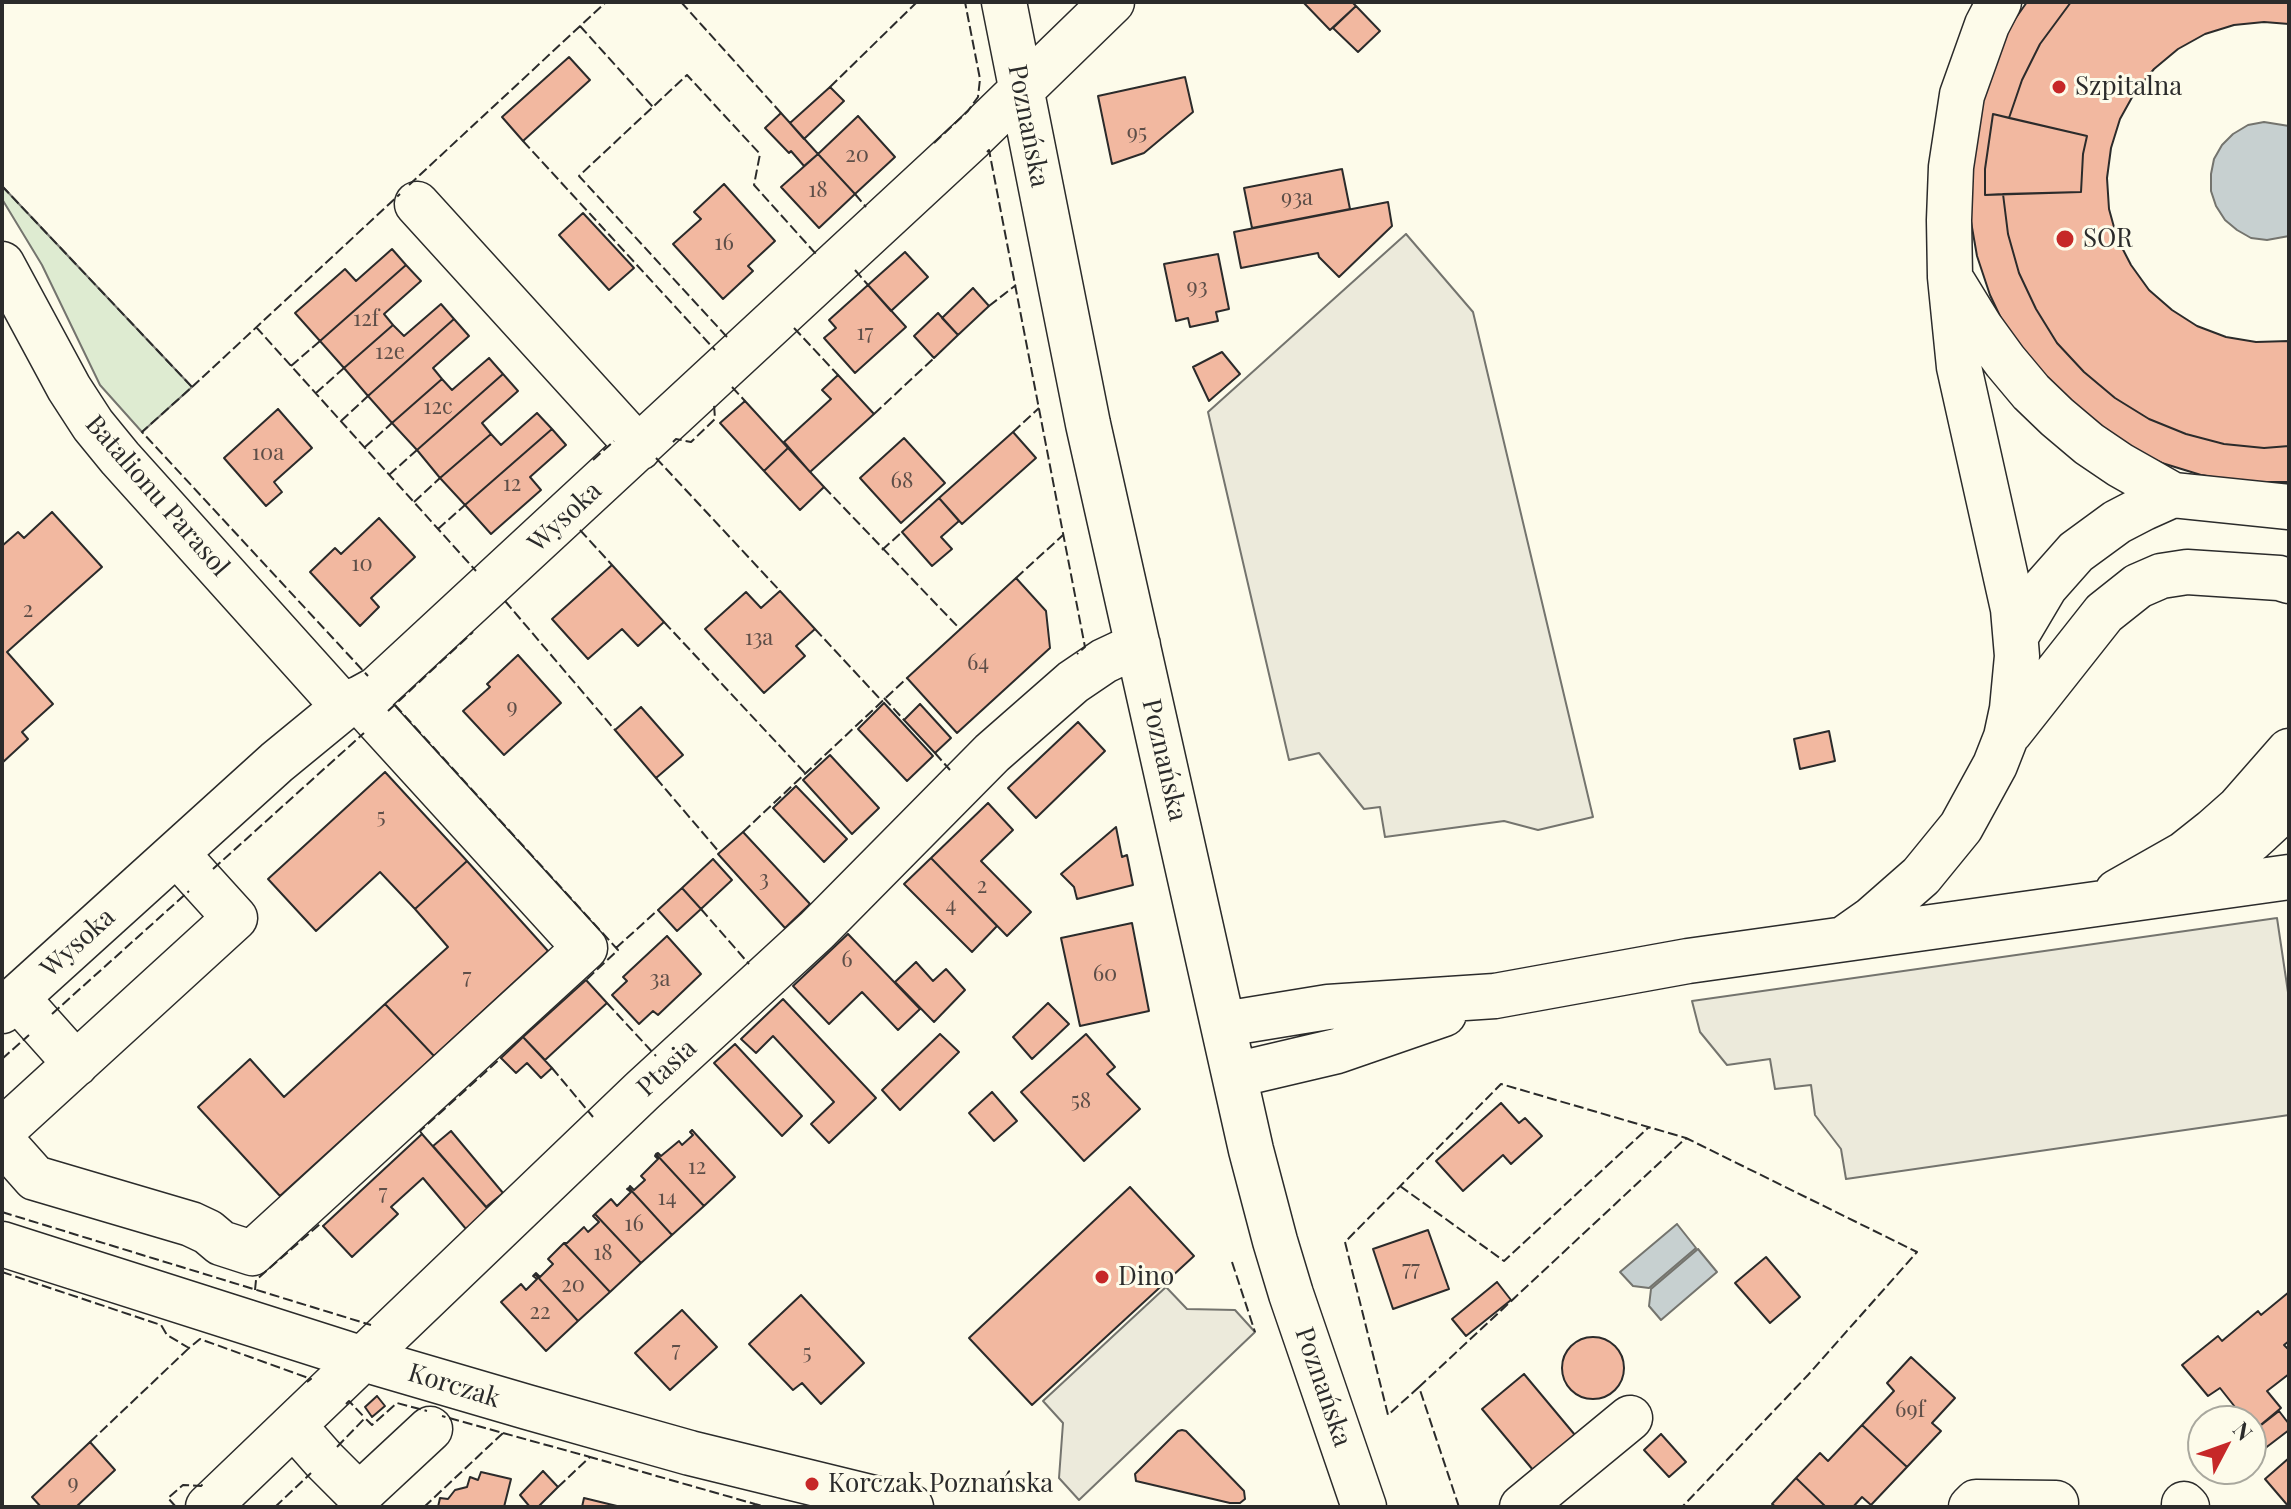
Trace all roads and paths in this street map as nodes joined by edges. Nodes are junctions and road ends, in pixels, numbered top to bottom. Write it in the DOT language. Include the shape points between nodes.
graph roads {
  1 [pos="1004,2"];
  2 [pos="1112,2"];
  3 [pos="1999,2"];
  4 [pos="1021,89"];
  5 [pos="417,204"];
  6 [pos="2,264"];
  7 [pos="1950,277"];
  8 [pos="639,448"];
  9 [pos="2173,495"];
  10 [pos="2289,507"];
  11 [pos="2289,581"];
  12 [pos="2016,636"];
  13 [pos="1138,645"];
  14 [pos="351,703"];
  15 [pos="2006,737"];
  16 [pos="2289,751"];
  17 [pos="2289,805"];
  18 [pos="177,854"];
  19 [pos="2289,877"];
  20 [pos="2178,893"];
  21 [pos="2094,905"];
  22 [pos="1841,940"];
  23 [pos="1495,996"];
  24 [pos="10,1005"];
  25 [pos="1224,1024"];
  26 [pos="76,1064"];
  27 [pos="1235,1075"];
  28 [pos="2,1131"];
  29 [pos="2,1141"];
  30 [pos="2,1244"];
  31 [pos="363,1359"];
  32 [pos="1630,1418"];
  33 [pos="294,1426"];
  34 [pos="430,1429"];
  35 [pos="353,1501"];
  36 [pos="2056,1503"];
  37 [pos="208,1507"];
  38 [pos="911,1507"];
  39 [pos="1364,1507"];
  40 [pos="1522,1507"];
  41 [pos="1971,1507"];
  1 -- 4 [label="street, Poznańska"];
  2 -- 4 [label="street, Wysoka"];
  3 -- 7 [label="street" via="1973,61 1955,130"];
  4 -- 8 [label="street, Wysoka"];
  4 -- 13 [label="street, Poznańska"];
  5 -- 8 [label="street"];
  6 -- 14 [label="street, Batalionu Parasol" via="93,425"];
  7 -- 9 [label="street" via="1981,328 2031,392 2089,444"];
  7 -- 12 [label="street" via="1959,367"];
  8 -- 14 [label="street, Wysoka" via="377,689"];
  9 -- 10 [label="street"];
  9 -- 12 [label="street" via="2117,522 2076,552 2045,587"];
  11 -- 15 [label="street" via="2187,572 2138,586 2096,623"];
  12 -- 15 [label="street" via="2016,680"];
  13 -- 25 [label="street, Poznańska"];
  13 -- 31 [label="street, Ptasia" via="1073,682 992,753 817,930"];
  14 -- 18 [label="street, Wysoka"];
  14 -- 29 [label="street, Batalionu Parasol" via="585,948 252,1253 221,1243 191,1224 35,1178"];
  15 -- 22 [label="street" via="1980,795 1943,851 1895,900"];
  16 -- 21 [label="street" via="2259,787 2184,854"];
  17 -- 20 [label="street"];
  18 -- 24 [label="street, Wysoka"];
  18 -- 26 [label="street" via="235,918"];
  19 -- 20 [label="street"];
  20 -- 21 [label="street"];
  21 -- 22 [label="street"];
  22 -- 23 [label="street" via="1661,965"];
  23 -- 25 [label="street" via="1328,1007"];
  23 -- 27 [label="street" via="1337,1051"];
  24 -- 26 [label="street"];
  25 -- 27 [label="street, Poznańska"];
  26 -- 28 [label="street"];
  27 -- 39 [label="street, Poznańska" via="1275,1241"];
  30 -- 31 [label="street, Korczak"];
  31 -- 33 [label="street, Ptasia"];
  31 -- 38 [label="street, Korczak" via="690,1453"];
  32 -- 40 [label="street"];
  33 -- 35 [label="street"];
  33 -- 37 [label="street, Ptasia"];
  34 -- 35 [label="street"];
  36 -- 41 [label="street" via="1976,1502"];
}
